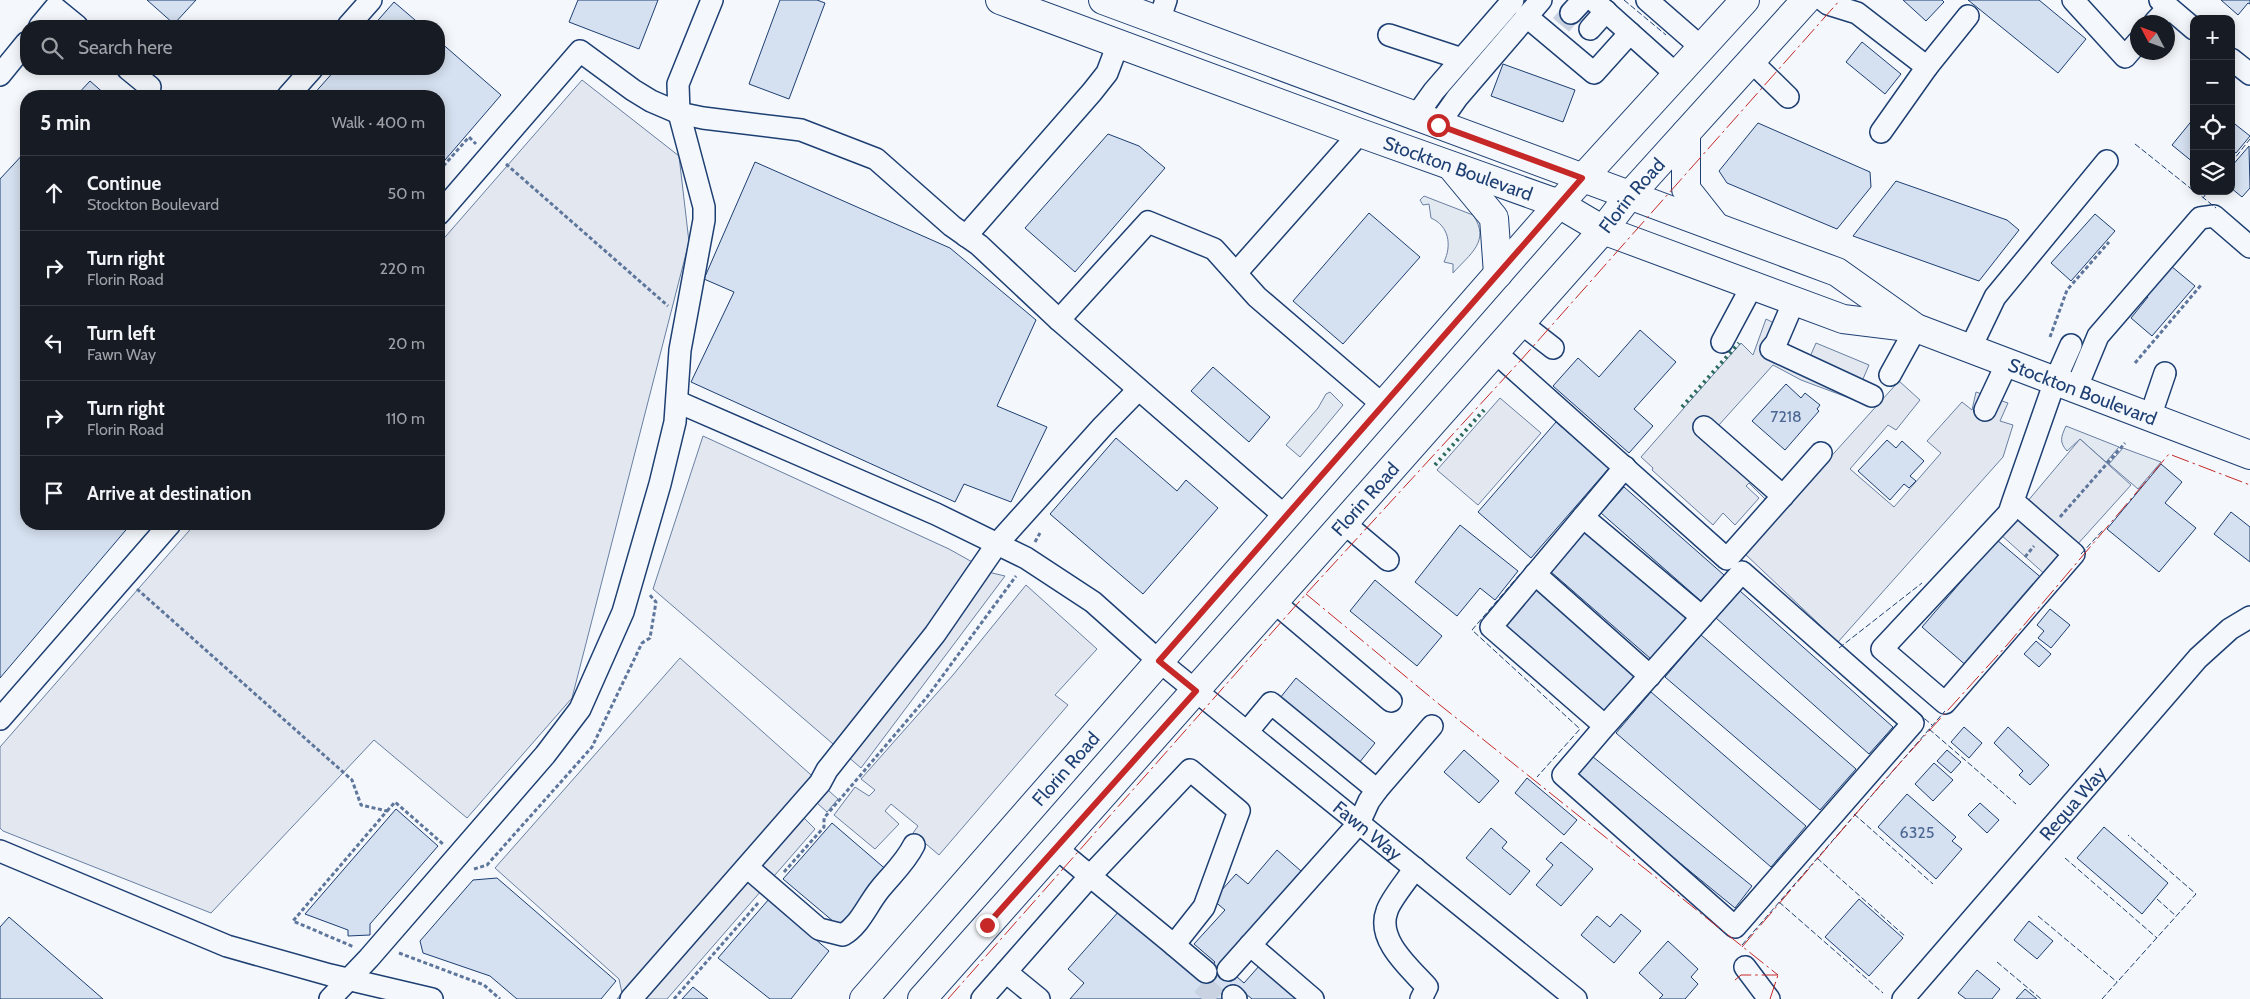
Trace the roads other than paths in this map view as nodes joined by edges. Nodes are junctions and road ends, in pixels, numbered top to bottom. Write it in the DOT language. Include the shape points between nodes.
graph roads {
  1 [pos="371,0"];
  2 [pos="712,0"];
  3 [pos="1000,0"];
  4 [pos="1103,0"];
  5 [pos="1541,0"];
  6 [pos="1647,0"];
  7 [pos="1746,0"];
  8 [pos="1806,0"];
  9 [pos="1822,0"];
  10 [pos="2073,0"];
  11 [pos="1600,6"];
  12 [pos="1520,8"];
  13 [pos="1162,10"];
  14 [pos="2161,10"];
  15 [pos="1968,16"];
  16 [pos="1567,19"];
  17 [pos="45,20"];
  18 [pos="70,20"];
  19 [pos="353,20"];
  20 [pos="2190,27"];
  21 [pos="1630,33"];
  22 [pos="1388,35"];
  23 [pos="1579,40"];
  24 [pos="1118,44"];
  25 [pos="1702,48"];
  26 [pos="20,50"];
  27 [pos="2130,51"];
  28 [pos="1462,59"];
  29 [pos="2232,60"];
  30 [pos="1751,61"];
  31 [pos="1927,67"];
  32 [pos="2250,74"];
  33 [pos="0,75"];
  34 [pos="135,75"];
  35 [pos="307,75"];
  36 [pos="1677,75"];
  37 [pos="150,87"];
  38 [pos="293,90"];
  39 [pos="1788,97"];
  40 [pos="680,113"];
  41 [pos="1427,120"];
  42 [pos="1881,132"];
  43 [pos="1360,133"];
  44 [pos="1686,133"];
  45 [pos="2107,161"];
  46 [pos="1450,165"];
  47 [pos="1582,178"];
  48 [pos="1629,196"];
  49 [pos="1559,204"];
  50 [pos="445,207"];
  51 [pos="1717,228"];
  52 [pos="1603,230"];
  53 [pos="966,236"];
  54 [pos="2250,247"];
  55 [pos="1236,273"];
  56 [pos="1498,274"];
  57 [pos="1752,286"];
  58 [pos="1794,301"];
  59 [pos="1058,320"];
  60 [pos="1522,323"];
  61 [pos="1916,328"];
  62 [pos="1722,342"];
  63 [pos="2071,346"];
  64 [pos="1553,348"];
  65 [pos="1970,349"];
  66 [pos="1496,352"];
  67 [pos="2007,363"];
  68 [pos="2165,373"];
  69 [pos="1890,375"];
  70 [pos="2065,385"];
  71 [pos="1138,390"];
  72 [pos="1872,396"];
  73 [pos="678,402"];
  74 [pos="1383,405"];
  75 [pos="1986,410"];
  76 [pos="2150,417"];
  77 [pos="1704,428"];
  78 [pos="1822,453"];
  79 [pos="2250,455"];
  80 [pos="1625,467"];
  81 [pos="1783,496"];
  82 [pos="2013,501"];
  83 [pos="1286,517"];
  84 [pos="1583,517"];
  85 [pos="1344,523"];
  86 [pos="165,530"];
  87 [pos="997,544"];
  88 [pos="1388,560"];
  89 [pos="1535,574"];
  90 [pos="1274,602"];
  91 [pos="1702,616"];
  92 [pos="2250,617"];
  93 [pos="1159,661"];
  94 [pos="1650,676"];
  95 [pos="1196,691"];
  96 [pos="1391,701"];
  97 [pos="0,719"];
  98 [pos="1432,726"];
  99 [pos="1605,726"];
  100 [pos="1247,732"];
  101 [pos="1377,790"];
  102 [pos="1359,823"];
  103 [pos="914,845"];
  104 [pos="1056,847"];
  105 [pos="0,851"];
  106 [pos="747,867"];
  107 [pos="1415,868"];
  108 [pos="1090,876"];
  109 [pos="1174,945"];
  110 [pos="1250,945"];
  111 [pos="1745,967"];
  112 [pos="1228,970"];
  113 [pos="1006,972"];
  114 [pos="1206,972"];
  115 [pos="348,979"];
  116 [pos="330,999"];
  117 [pos="432,999"];
  118 [pos="631,999"];
  119 [pos="864,999"];
  120 [pos="922,999"];
  121 [pos="982,999"];
  122 [pos="1039,999"];
  123 [pos="1313,999"];
  124 [pos="1421,999"];
  125 [pos="1576,999"];
  126 [pos="1769,999"];
  127 [pos="1903,999"];
  1 -- 19 [label="street"];
  2 -- 40 [label="street" via="678,84"];
  3 -- 24 [label="main road, Stockton Boulevard"];
  4 -- 13 [label="main road, Stockton Boulevard"];
  5 -- 12 [label="street"];
  6 -- 25 [label="street"];
  7 -- 25 [label="main road, Florin Road"];
  8 -- 30 [label="main road, Florin Road"];
  9 -- 31 [label="street" via="1858,13"];
  10 -- 27 [label="street" via="2124,57"];
  11 -- 21 [label="street"];
  11 -- 23 [label="street"];
  12 -- 16 [label="street"];
  12 -- 28 [label="street"];
  12 -- 41 [label="street" via="1457,98"];
  13 -- 41 [label="main road, Stockton Boulevard"];
  14 -- 20 [label="street"];
  15 -- 31 [label="street"];
  16 -- 23 [label="street"];
  17 -- 18 [label="street" via="55,8"];
  21 -- 23 [label="street" via="1594,73"];
  21 -- 36 [label="street"];
  22 -- 28 [label="street"];
  24 -- 43 [label="main road, Stockton Boulevard"];
  24 -- 53 [label="street" via="1107,73 1092,92"];
  25 -- 36 [label="main road, Florin Road"];
  26 -- 33 [label="street"];
  28 -- 41 [label="street" via="1434,91"];
  29 -- 32 [label="street"];
  30 -- 39 [label="street"];
  30 -- 44 [label="main road, Florin Road"];
  31 -- 42 [label="street"];
  34 -- 37 [label="street"];
  35 -- 38 [label="street"];
  36 -- 47 [label="main road, Florin Road"];
  40 -- 50 [label="street" via="632,90 580,51"];
  40 -- 53 [label="street" via="801,130 876,159"];
  40 -- 73 [label="street" via="704,207 704,220 680,350"];
  41 -- 47 [label="main road, Stockton Boulevard"];
  43 -- 46 [label="main road, Stockton Boulevard"];
  43 -- 55 [label="street"];
  44 -- 48 [label="main road, Florin Road"];
  44 -- 51 [label="main road" via="1686,189"];
  45 -- 65 [label="street" via="1995,297"];
  46 -- 49 [label="main road, Stockton Boulevard"];
  46 -- 56 [label="main road" via="1494,218"];
  47 -- 48 [label="main road, Stockton Boulevard"];
  47 -- 49 [label="main road, Florin Road"];
  48 -- 51 [label="main road, Stockton Boulevard"];
  48 -- 52 [label="main road, Florin Road"];
  49 -- 52 [label="main road, Stockton Boulevard"];
  49 -- 56 [label="main road, Florin Road"];
  51 -- 61 [label="main road, Stockton Boulevard" via="1837,272"];
  52 -- 57 [label="main road, Stockton Boulevard"];
  52 -- 60 [label="main road, Florin Road"];
  53 -- 59 [label="street"];
  54 -- 70 [label="street" via="2214,216 2200,218 2098,336"];
  55 -- 59 [label="street" via="1214,249 1148,222"];
  55 -- 74 [label="street" via="1257,297"];
  56 -- 74 [label="main road, Florin Road"];
  57 -- 58 [label="main road, Stockton Boulevard"];
  57 -- 62 [label="street"];
  58 -- 61 [label="main road, Stockton Boulevard" via="1843,319"];
  58 -- 72 [label="street" via="1771,349"];
  59 -- 71 [label="street"];
  60 -- 64 [label="street"];
  60 -- 66 [label="main road, Florin Road"];
  61 -- 65 [label="main road, Stockton Boulevard"];
  61 -- 69 [label="street"];
  63 -- 70 [label="street"];
  65 -- 67 [label="main road, Stockton Boulevard"];
  66 -- 80 [label="street"];
  66 -- 85 [label="main road, Florin Road"];
  67 -- 70 [label="main road, Stockton Boulevard"];
  67 -- 75 [label="street"];
  68 -- 76 [label="street"];
  70 -- 76 [label="main road, Stockton Boulevard"];
  70 -- 82 [label="street"];
  71 -- 83 [label="street"];
  71 -- 87 [label="street"];
  73 -- 87 [label="street, Fawn Way" via="927,510"];
  73 -- 115 [label="street" via="660,484 623,612 580,709 545,754"];
  74 -- 83 [label="main road, Florin Road"];
  76 -- 79 [label="main road, Stockton Boulevard"];
  77 -- 81 [label="street"];
  78 -- 81 [label="street"];
  80 -- 81 [label="street" via="1727,559"];
  80 -- 84 [label="street"];
  82 -- 82 [label="street" via="2009,513 1882,649 1945,703 2074,554"];
  83 -- 93 [label="main road, Florin Road"];
  84 -- 89 [label="street"];
  84 -- 91 [label="street"];
  85 -- 88 [label="street"];
  85 -- 90 [label="main road, Florin Road"];
  86 -- 97 [label="street"];
  87 -- 93 [label="street, Fawn Way" via="1026,558 1093,602"];
  87 -- 106 [label="street" via="935,634 820,782"];
  89 -- 94 [label="street"];
  89 -- 99 [label="street" via="1491,627"];
  90 -- 95 [label="main road, Florin Road"];
  90 -- 96 [label="street"];
  91 -- 94 [label="street"];
  91 -- 99 [label="street" via="1742,572 1913,723 1735,927 1563,775"];
  92 -- 127 [label="street, Requa Way" via="2198,658"];
  93 -- 95 [label="street, Fawn Way"];
  93 -- 119 [label="main road, Florin Road"];
  94 -- 99 [label="street"];
  95 -- 100 [label="street, Fawn Way"];
  95 -- 104 [label="main road, Florin Road"];
  98 -- 101 [label="street"];
  100 -- 101 [label="street" via="1271,703"];
  100 -- 102 [label="street, Fawn Way"];
  101 -- 102 [label="street" via="1368,801"];
  102 -- 107 [label="street, Fawn Way"];
  102 -- 110 [label="street"];
  103 -- 106 [label="street" via="906,861 879,890 852,930 842,935 819,929"];
  104 -- 108 [label="street"];
  104 -- 120 [label="main road, Florin Road"];
  105 -- 115 [label="street" via="227,946"];
  106 -- 118 [label="street"];
  107 -- 124 [label="street" via="1386,911 1386,929 1392,947 1427,987"];
  107 -- 125 [label="street, Fawn Way"];
  108 -- 109 [label="street"];
  108 -- 109 [label="street" via="1190,770 1239,811 1204,907"];
  108 -- 113 [label="street"];
  109 -- 114 [label="street"];
  110 -- 112 [label="street"];
  110 -- 123 [label="street"];
  111 -- 126 [label="street"];
  113 -- 121 [label="street"];
  113 -- 122 [label="street"];
  115 -- 116 [label="street"];
  115 -- 117 [label="street"];
}
